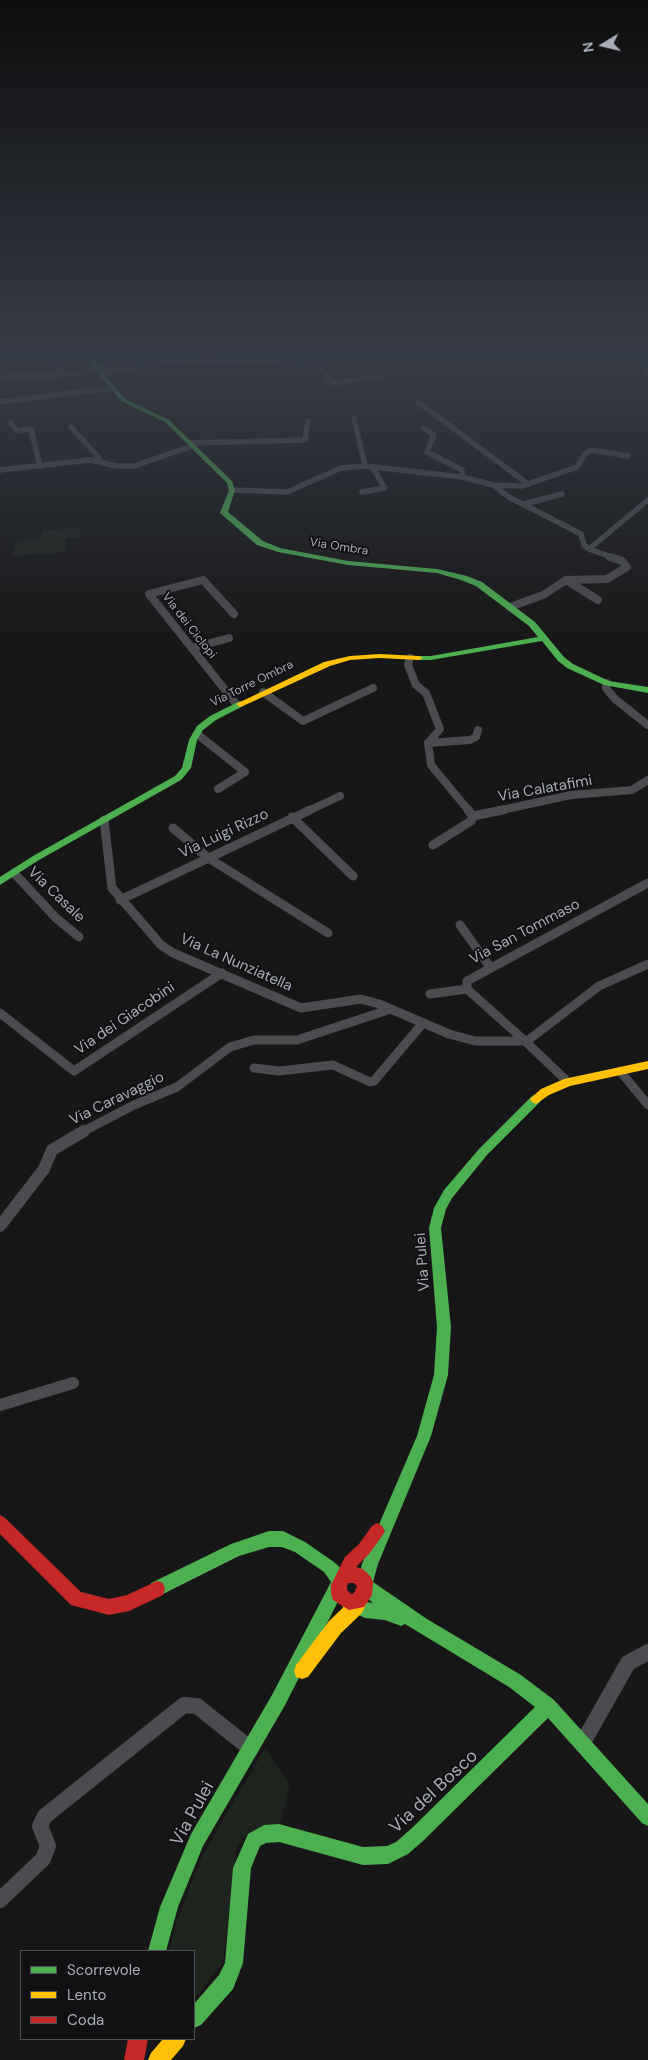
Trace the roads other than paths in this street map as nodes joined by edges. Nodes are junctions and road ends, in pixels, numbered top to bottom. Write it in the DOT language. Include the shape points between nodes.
graph roads {
  1 [pos="37,454"];
  2 [pos="96,454"];
  3 [pos="167,454"];
  4 [pos="201,454"];
  5 [pos="365,454"];
  6 [pos="431,454"];
  7 [pos="488,454"];
  8 [pos="585,454"];
  9 [pos="616,454"];
  10 [pos="628,456"];
  11 [pos="97,461"];
  12 [pos="40,466"];
  13 [pos="368,466"];
  14 [pos="0,470"];
  15 [pos="462,477"];
  16 [pos="528,484"];
  17 [pos="493,485"];
  18 [pos="232,490"];
  19 [pos="362,492"];
  20 [pos="562,494"];
  21 [pos="648,500"];
  22 [pos="524,504"];
  23 [pos="589,549"];
  24 [pos="566,580"];
  25 [pos="598,600"];
  26 [pos="510,607"];
  27 [pos="234,614"];
  28 [pos="230,638"];
  29 [pos="545,638"];
  30 [pos="192,648"];
  31 [pos="410,658"];
  32 [pos="607,683"];
  33 [pos="373,688"];
  34 [pos="648,690"];
  35 [pos="263,692"];
  36 [pos="237,705"];
  37 [pos="648,724"];
  38 [pos="478,730"];
  39 [pos="196,734"];
  40 [pos="428,743"];
  41 [pos="648,780"];
  42 [pos="218,789"];
  43 [pos="340,796"];
  44 [pos="474,816"];
  45 [pos="292,817"];
  46 [pos="104,820"];
  47 [pos="173,828"];
  48 [pos="433,845"];
  49 [pos="207,857"];
  50 [pos="14,873"];
  51 [pos="353,876"];
  52 [pos="0,882"];
  53 [pos="648,883"];
  54 [pos="120,900"];
  55 [pos="460,925"];
  56 [pos="328,933"];
  57 [pos="80,937"];
  58 [pos="648,964"];
  59 [pos="490,967"];
  60 [pos="222,973"];
  61 [pos="467,989"];
  62 [pos="430,994"];
  63 [pos="391,1009"];
  64 [pos="0,1013"];
  65 [pos="423,1023"];
  66 [pos="528,1039"];
  67 [pos="648,1065"];
  68 [pos="254,1068"];
  69 [pos="620,1070"];
  70 [pos="572,1081"];
  71 [pos="648,1104"];
  72 [pos="1,1222"];
  73 [pos="73,1383"];
  74 [pos="0,1405"];
  75 [pos="392,1509"];
  76 [pos="0,1523"];
  77 [pos="307,1552"];
  78 [pos="343,1573"];
  79 [pos="362,1581"];
  80 [pos="358,1604"];
  81 [pos="421,1625"];
  82 [pos="648,1652"];
  83 [pos="278,1701"];
  84 [pos="548,1706"];
  85 [pos="582,1744"];
  86 [pos="251,1749"];
  87 [pos="648,1817"];
  88 [pos="0,1900"];
  89 [pos="157,1950"];
  90 [pos="195,2017"];
  91 [pos="138,2040"];
  92 [pos="175,2040"];
  93 [pos="134,2060"];
  94 [pos="158,2060"];
  1 -- 12 [label="street"];
  2 -- 11 [label="street" via="100,458"];
  3 -- 11 [label="street" via="127,467"];
  4 -- 18 [label="main road" via="230,482"];
  5 -- 13 [label="street"];
  6 -- 15 [label="street" via="462,470"];
  7 -- 16 [label="street"];
  8 -- 16 [label="street" via="577,468"];
  9 -- 10 [label="street"];
  11 -- 12 [label="street"];
  12 -- 14 [label="street"];
  13 -- 15 [label="street"];
  13 -- 18 [label="street" via="341,468 287,492"];
  13 -- 19 [label="street" via="385,488"];
  15 -- 17 [label="street"];
  16 -- 17 [label="street"];
  17 -- 22 [label="street"];
  18 -- 26 [label="main road, Via Ombra" via="224,513 260,544 348,564 456,575 479,584"];
  20 -- 22 [label="street"];
  21 -- 23 [label="street"];
  22 -- 23 [label="street" via="581,534 584,545"];
  23 -- 24 [label="street" via="622,561 626,568 607,579"];
  24 -- 25 [label="street"];
  24 -- 26 [label="street" via="543,595"];
  26 -- 29 [label="main road, Via Ombra"];
  27 -- 30 [label="street, Via dei Ciclopi" via="203,580 149,594"];
  28 -- 30 [label="street"];
  29 -- 31 [label="main road, Via Torre Ombra" via="444,657"];
  29 -- 32 [label="main road, Via Ombra" via="565,662"];
  30 -- 36 [label="street, Via dei Ciclopi"];
  31 -- 35 [label="main road, Via Torre Ombra" via="379,656 336,662"];
  31 -- 40 [label="street" via="408,665 416,685 426,693 440,729"];
  32 -- 34 [label="main road, Via Ombra"];
  32 -- 37 [label="street" via="606,688 614,698"];
  33 -- 35 [label="street" via="303,721"];
  35 -- 36 [label="main road, Via Torre Ombra"];
  36 -- 39 [label="main road, Via Torre Ombra" via="213,718"];
  38 -- 40 [label="street" via="476,737 470,740"];
  39 -- 42 [label="street" via="245,772"];
  39 -- 46 [label="main road" via="186,768 178,778"];
  40 -- 44 [label="street" via="432,765"];
  41 -- 44 [label="street, Via Calatafimi" via="632,790 571,795"];
  43 -- 45 [label="street, Via Luigi Rizzo"];
  44 -- 48 [label="street"];
  45 -- 49 [label="street, Via Luigi Rizzo"];
  45 -- 51 [label="street"];
  46 -- 50 [label="main road"];
  46 -- 54 [label="street, Via La Nunziatella" via="112,888"];
  47 -- 49 [label="street"];
  49 -- 54 [label="street, Via Luigi Rizzo"];
  49 -- 56 [label="street"];
  50 -- 52 [label="main road"];
  50 -- 57 [label="street, Via Casale" via="56,918"];
  53 -- 59 [label="street, Via San Tommaso"];
  54 -- 60 [label="street, Via La Nunziatella" via="161,945"];
  55 -- 59 [label="street"];
  58 -- 66 [label="street" via="599,986"];
  59 -- 61 [label="street, Via San Tommaso" via="467,981"];
  60 -- 63 [label="street, Via La Nunziatella" via="301,1008 357,999"];
  60 -- 64 [label="street, Via dei Giacobini" via="74,1071"];
  61 -- 62 [label="street"];
  61 -- 66 [label="street, Via San Tommaso"];
  63 -- 65 [label="street, Via La Nunziatella"];
  63 -- 72 [label="street, Via Caravaggio" via="297,1040 254,1040 230,1047 158,1098 134,1105 52,1150 44,1169"];
  65 -- 66 [label="street, Via La Nunziatella" via="475,1041"];
  65 -- 68 [label="street" via="374,1081 333,1065 279,1072"];
  66 -- 70 [label="street, Via San Tommaso"];
  67 -- 69 [label="main road, Via Pulei"];
  69 -- 70 [label="main road, Via Pulei"];
  69 -- 71 [label="street"];
  70 -- 75 [label="main road, Via Pulei" via="545,1092 525,1109 457,1181 440,1208 435,1228 444,1327 441,1375 424,1436"];
  73 -- 74 [label="street"];
  75 -- 78 [label="main road"];
  75 -- 79 [label="main road"];
  76 -- 77 [label="main road" via="77,1599 109,1607 129,1603 255,1542 284,1539"];
  77 -- 78 [label="main road"];
  77 -- 78 [label="main road"];
  78 -- 79 [label="main road"];
  78 -- 80 [label="main road" via="339,1594"];
  78 -- 83 [label="main road"];
  79 -- 80 [label="main road"];
  79 -- 81 [label="main road" via="371,1592"];
  80 -- 81 [label="main road"];
  80 -- 83 [label="main road"];
  81 -- 84 [label="main road" via="515,1681"];
  82 -- 85 [label="street" via="628,1663"];
  83 -- 86 [label="main road, Via Pulei"];
  84 -- 85 [label="main road"];
  84 -- 90 [label="main road, Via del Bosco" via="418,1834 388,1855 363,1856 279,1833 264,1834 254,1840 242,1868 234,1963 226,1982"];
  85 -- 87 [label="main road"];
  86 -- 88 [label="street" via="197,1706 184,1705 45,1816 40,1826 48,1846 43,1859"];
  86 -- 89 [label="main road, Via Pulei" via="197,1840 169,1907"];
  91 -- 93 [label="main road"];
  92 -- 94 [label="main road"];
}
